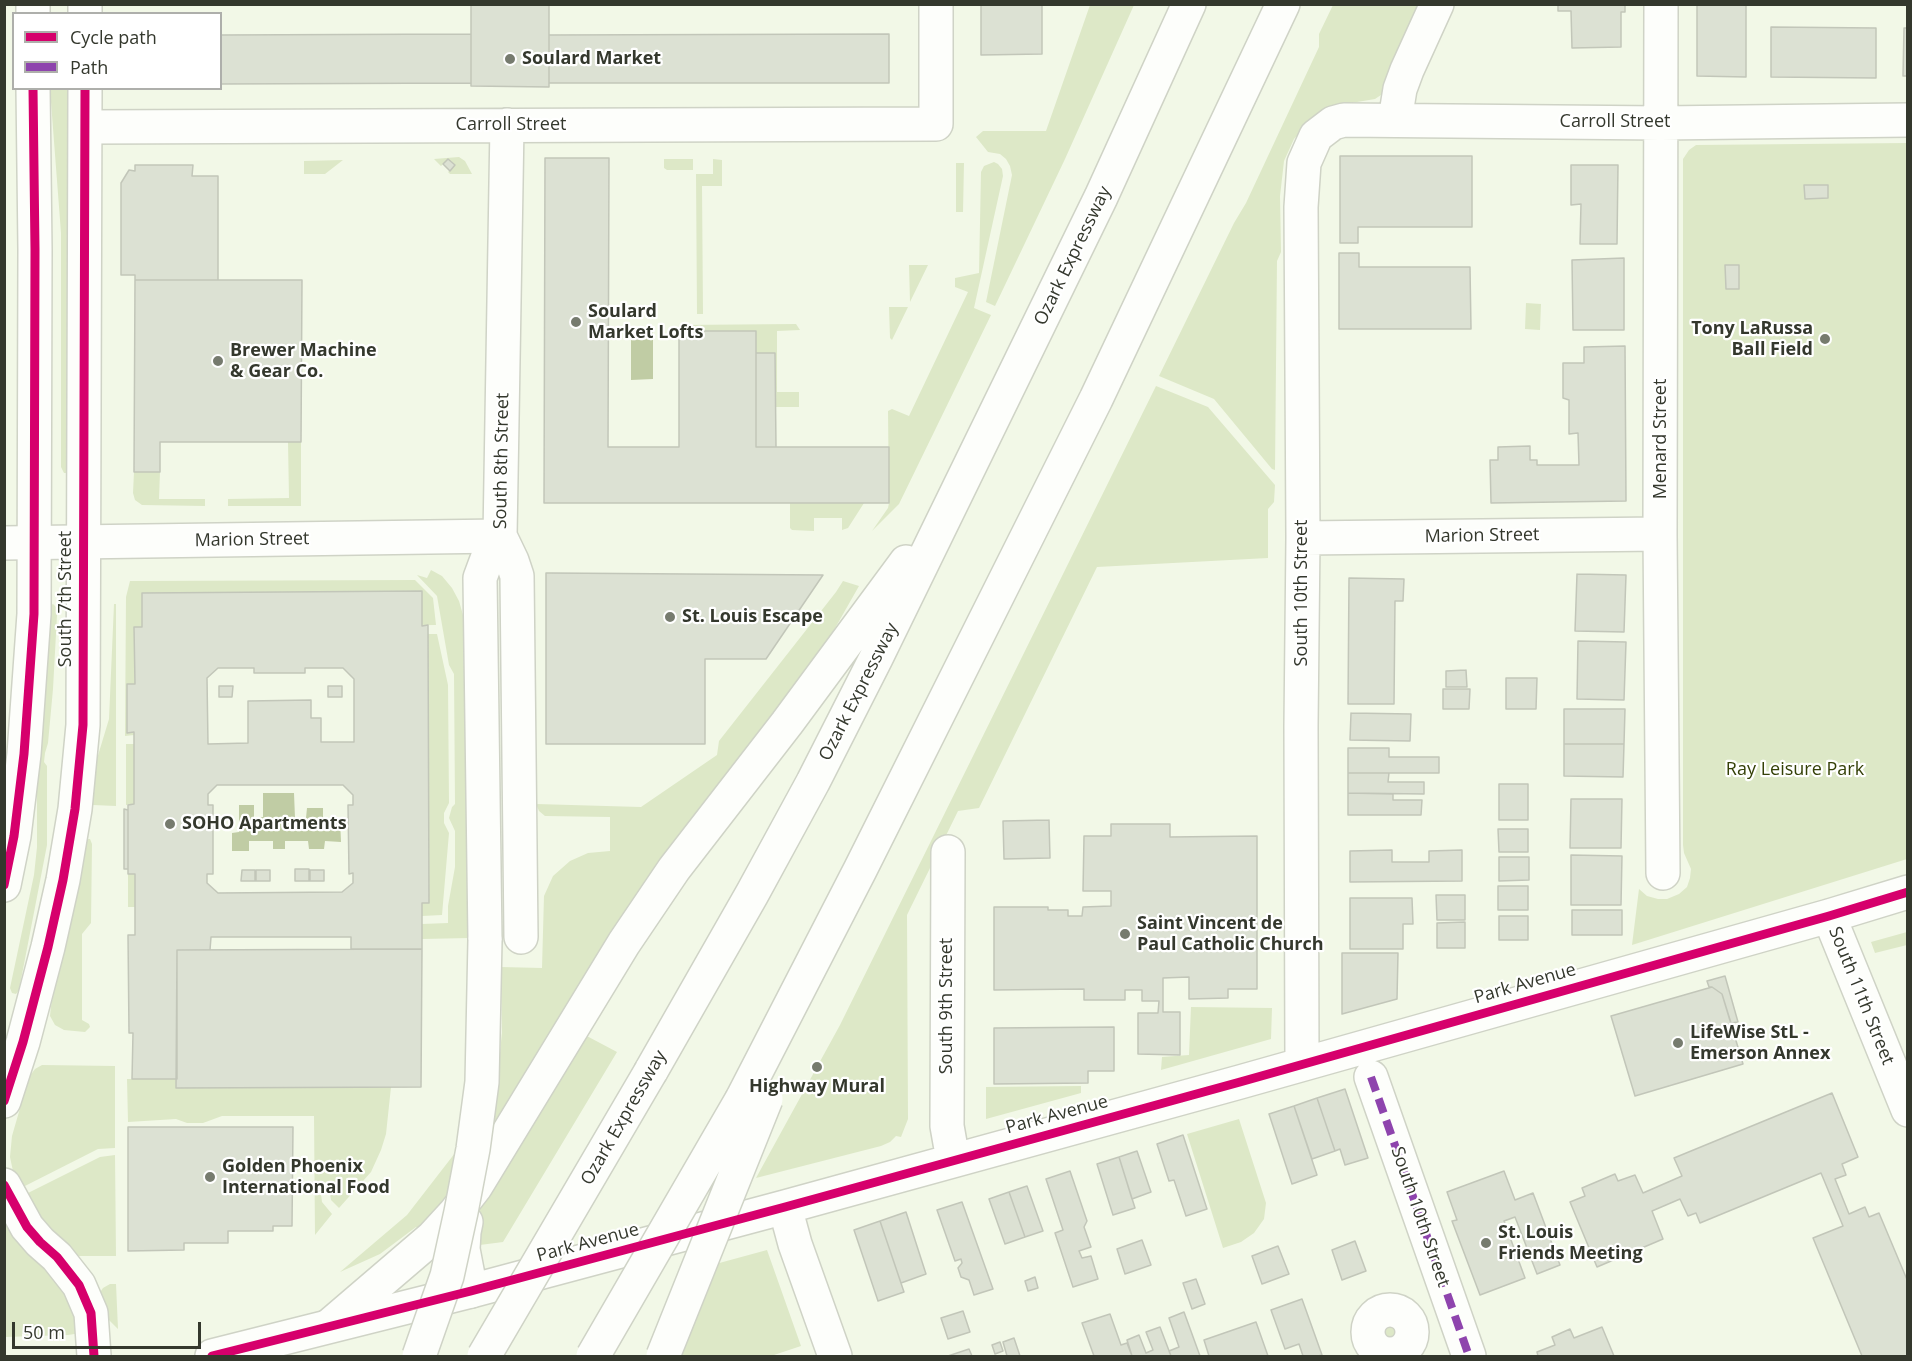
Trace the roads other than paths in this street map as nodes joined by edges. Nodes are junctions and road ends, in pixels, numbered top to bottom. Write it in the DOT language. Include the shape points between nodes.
graph roads {
  1 [pos="936,4"];
  2 [pos="1189,4"];
  3 [pos="1282,4"];
  4 [pos="1437,4"];
  5 [pos="1661,4"];
  6 [pos="33,90"];
  7 [pos="85,90"];
  8 [pos="1395,120"];
  9 [pos="1908,120"];
  10 [pos="1661,123"];
  11 [pos="507,125"];
  12 [pos="86,127"];
  13 [pos="1324,129"];
  14 [pos="957,493"];
  15 [pos="1660,534"];
  16 [pos="501,536"];
  17 [pos="1303,538"];
  18 [pos="83,542"];
  19 [pos="19,543"];
  20 [pos="948,852"];
  21 [pos="1663,873"];
  22 [pos="4,885"];
  23 [pos="1908,892"];
  24 [pos="1829,916"];
  25 [pos="521,937"];
  26 [pos="1302,1064"];
  27 [pos="1371,1077"];
  28 [pos="754,1099"];
  29 [pos="4,1101"];
  30 [pos="1908,1110"];
  31 [pos="952,1160"];
  32 [pos="4,1185"];
  33 [pos="476,1186"];
  34 [pos="785,1207"];
  35 [pos="471,1291"];
  36 [pos="329,1326"];
  37 [pos="94,1356"];
  38 [pos="212,1356"];
  39 [pos="419,1356"];
  40 [pos="484,1356"];
  41 [pos="593,1356"];
  42 [pos="663,1356"];
  43 [pos="835,1356"];
  44 [pos="1469,1356"];
  1 -- 11 [label="main road, Carroll Street" via="936,124"];
  2 -- 14 [label="main road, Ozark Expressway" via="1101,197"];
  3 -- 28 [label="main road" via="1096,399 796,996"];
  4 -- 8 [label="main road" via="1400,89"];
  5 -- 10 [label="main road, Menard Street"];
  6 -- 19 [label="main road, South 7th Street" via="35,250"];
  7 -- 12 [label="main road, South 7th Street"];
  8 -- 10 [label="main road, Carroll Street"];
  8 -- 13 [label="main road, Carroll Street" via="1344,120"];
  9 -- 10 [label="main road, Carroll Street"];
  10 -- 15 [label="main road, Menard Street"];
  11 -- 12 [label="main road, Carroll Street"];
  11 -- 16 [label="main road, South 8th Street"];
  12 -- 18 [label="main road, South 7th Street"];
  13 -- 17 [label="main road, South 10th Street" via="1310,148 1301,178"];
  14 -- 33 [label="main road" via="788,723 674,869 624,943"];
  14 -- 40 [label="main road, Ozark Expressway, bridge" via="813,782 752,894"];
  15 -- 17 [label="main road, Marion Street"];
  15 -- 21 [label="main road, Menard Street"];
  16 -- 18 [label="main road, Marion Street"];
  16 -- 25 [label="main road, South 8th Street" via="517,576"];
  16 -- 39 [label="main road, bridge" via="490,550 480,578 485,940 482,1082 462,1212 447,1276"];
  17 -- 26 [label="main road, South 10th Street"];
  18 -- 19 [label="main road, Marion Street"];
  18 -- 29 [label="main road, South 7th Street" via="83,725 75,809 48,947"];
  19 -- 22 [label="main road, South 7th Street" via="34,614 27,719"];
  20 -- 31 [label="main road, South 9th Street" via="947,1126"];
  23 -- 24 [label="main road, Park Avenue"];
  24 -- 26 [label="main road, Park Avenue"];
  24 -- 30 [label="main road, South 11th Street"];
  26 -- 31 [label="main road, Park Avenue"];
  27 -- 44 [label="main road, South 10th Street"];
  28 -- 41 [label="main road, bridge"];
  28 -- 42 [label="main road, bridge"];
  31 -- 34 [label="main road, Park Avenue"];
  32 -- 37 [label="main road" via="27,1227 79,1285 91,1313"];
  33 -- 35 [label="main road" via="463,1249"];
  33 -- 36 [label="main road" via="433,1237"];
  34 -- 35 [label="main road, Park Avenue"];
  34 -- 43 [label="main road"];
  35 -- 36 [label="main road, Park Avenue"];
  36 -- 38 [label="main road, Park Avenue"];
}
